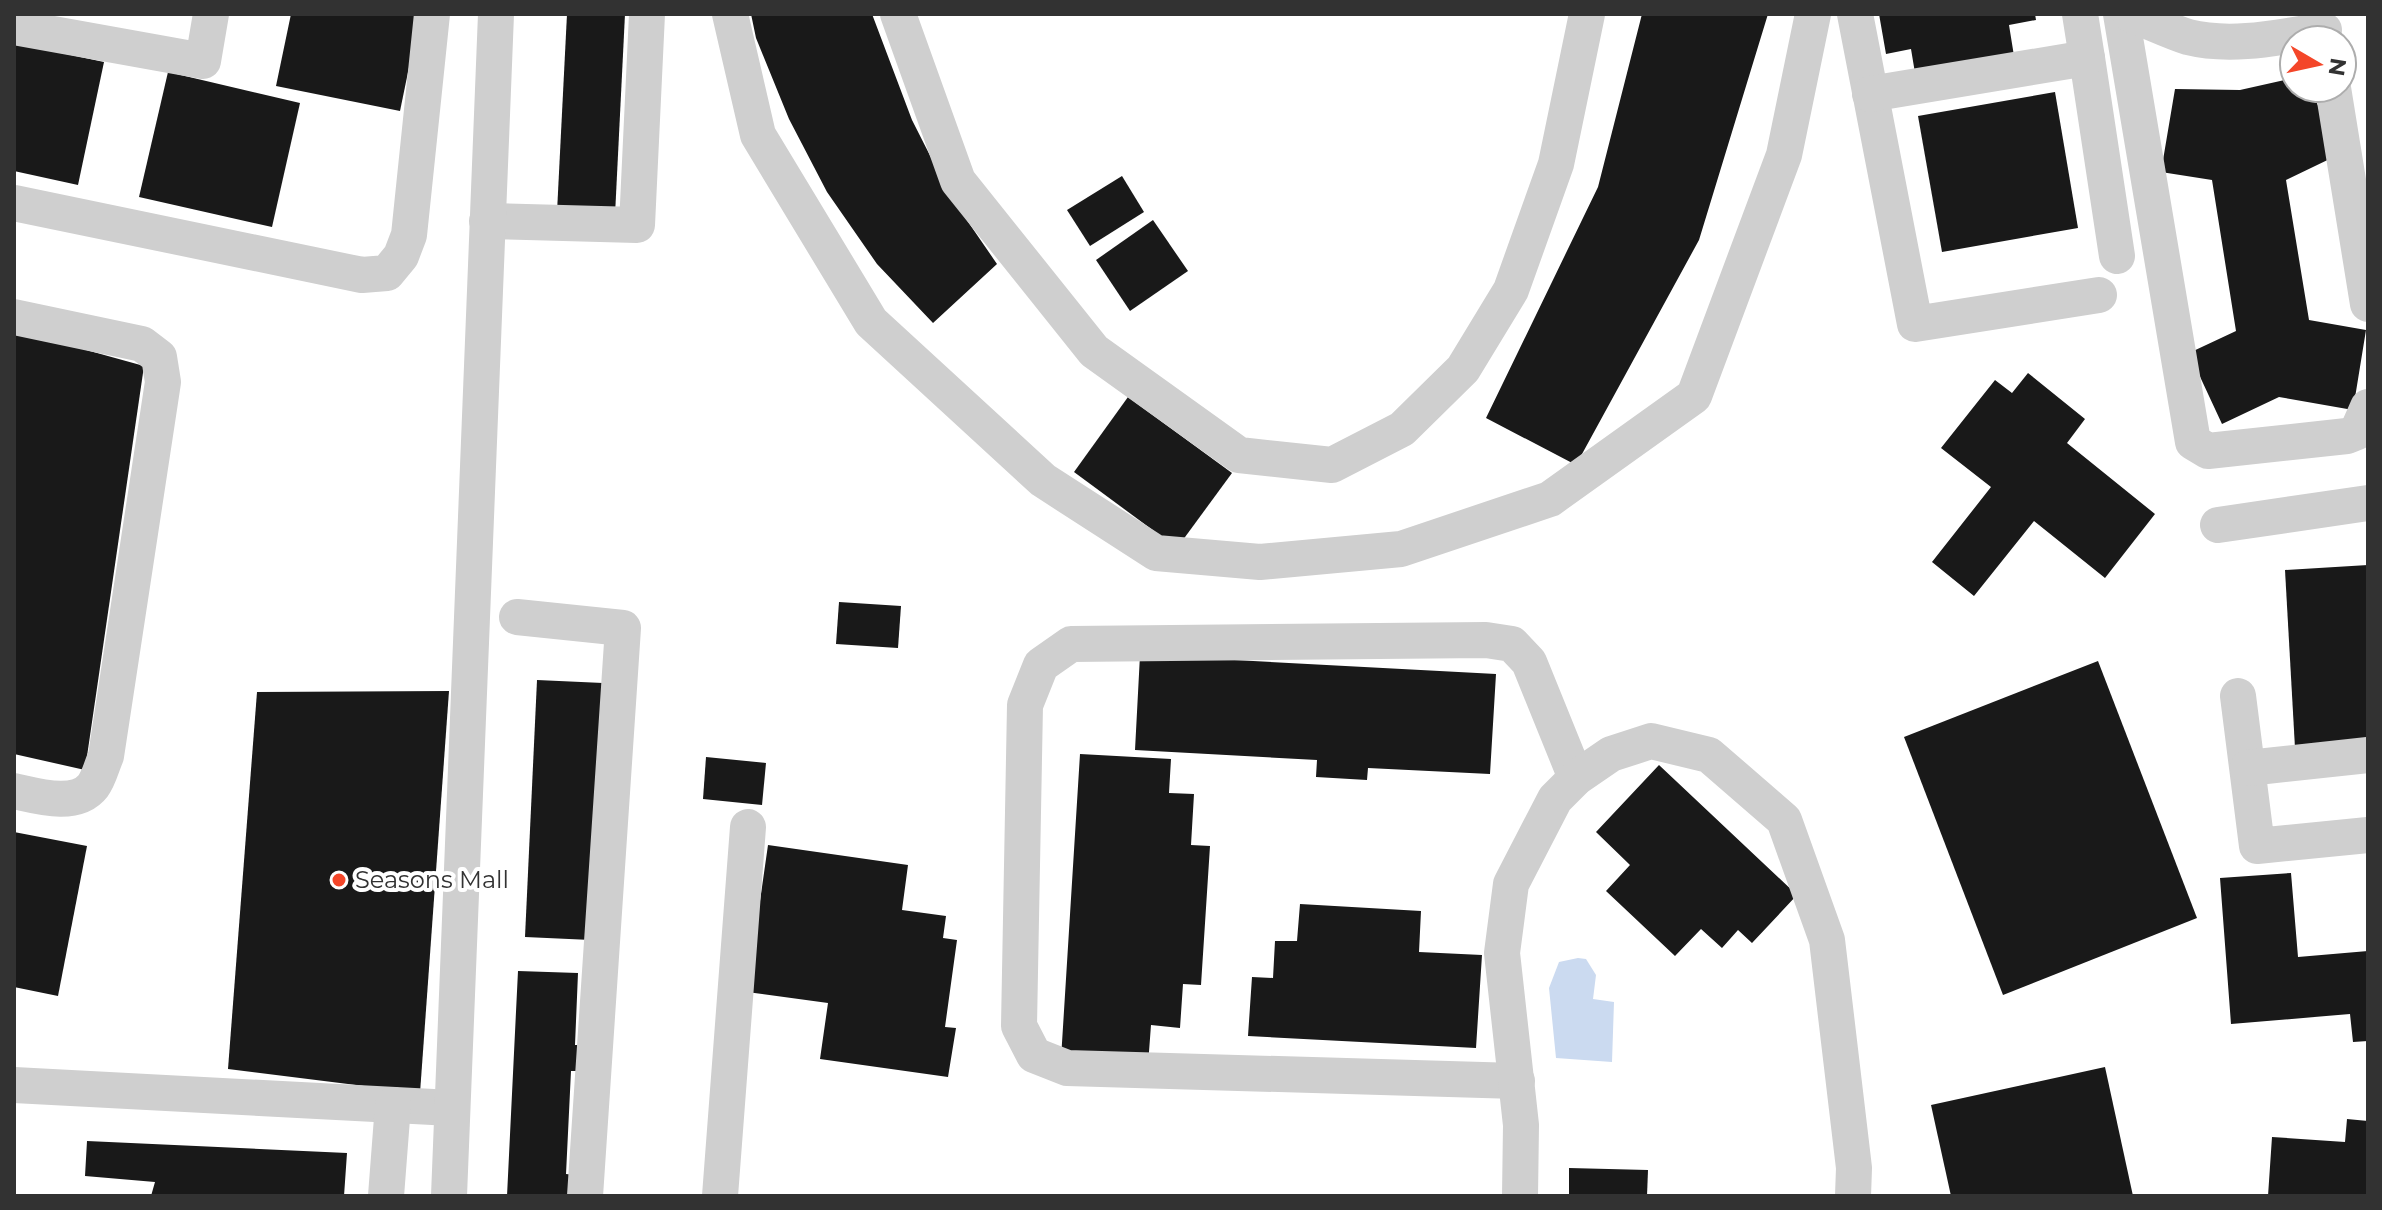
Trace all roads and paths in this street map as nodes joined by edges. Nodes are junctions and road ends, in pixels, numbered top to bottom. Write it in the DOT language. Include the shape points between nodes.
graph roads {
  1 [pos="211,14"];
  2 [pos="432,14"];
  3 [pos="496,14"];
  4 [pos="647,14"];
  5 [pos="730,14"];
  6 [pos="898,14"];
  7 [pos="1587,14"];
  8 [pos="1813,14"];
  9 [pos="1855,14"];
  10 [pos="2080,14"];
  11 [pos="2121,14"];
  12 [pos="2130,14"];
  13 [pos="14,27"];
  14 [pos="2278,38"];
  15 [pos="2087,58"];
  16 [pos="1870,94"];
  17 [pos="2336,104"];
  18 [pos="14,203"];
  19 [pos="487,221"];
  20 [pos="2117,256"];
  21 [pos="2099,295"];
  22 [pos="2368,304"];
  23 [pos="14,317"];
  24 [pos="2368,407"];
  25 [pos="2368,503"];
  26 [pos="2218,525"];
  27 [pos="517,617"];
  28 [pos="2238,696"];
  29 [pos="2368,755"];
  30 [pos="2248,768"];
  31 [pos="1576,778"];
  32 [pos="14,791"];
  33 [pos="748,827"];
  34 [pos="2368,835"];
  35 [pos="1517,1081"];
  36 [pos="14,1085"];
  37 [pos="393,1105"];
  38 [pos="452,1108"];
  39 [pos="386,1196"];
  40 [pos="449,1196"];
  41 [pos="585,1196"];
  42 [pos="720,1196"];
  43 [pos="1520,1196"];
  44 [pos="1853,1196"];
  1 -- 13 [label="street" via="203,61"];
  2 -- 18 [label="street" via="409,235 387,273 362,275"];
  3 -- 19 [label="street"];
  4 -- 19 [label="street" via="637,225"];
  5 -- 8 [label="street" via="758,135 871,322 1043,480 1156,553 1260,562 1401,549 1550,499 1694,396 1784,155"];
  6 -- 7 [label="street" via="958,181 1094,351 1239,455 1332,465 1402,429 1463,369 1511,290 1556,164"];
  9 -- 16 [label="street"];
  10 -- 15 [label="street"];
  11 -- 24 [label="street" via="2193,442 2208,451 2347,436 2357,432"];
  12 -- 14 [label="street" via="2189,37"];
  15 -- 16 [label="street"];
  15 -- 20 [label="street"];
  16 -- 21 [label="street" via="1915,324"];
  17 -- 22 [label="street"];
  19 -- 38 [label="street"];
  23 -- 32 [label="street" via="142,344 159,357 163,382 106,756 93,787 78,796 54,799"];
  25 -- 26 [label="street"];
  27 -- 41 [label="street" via="623,628"];
  28 -- 30 [label="street"];
  29 -- 30 [label="street"];
  30 -- 34 [label="street" via="2257,846"];
  31 -- 35 [label="street" via="1555,799 1511,884 1502,953"];
  31 -- 35 [label="street" via="1529,662 1512,644 1486,640 1071,644 1041,665 1025,705 1019,1026 1034,1055 1067,1068"];
  31 -- 44 [label="street" via="1611,754 1651,741 1709,755 1784,820 1827,940"];
  33 -- 42 [label="street"];
  35 -- 43 [label="street"];
  36 -- 37 [label="street"];
  37 -- 38 [label="street"];
  37 -- 39 [label="street"];
  38 -- 40 [label="street"];
}
